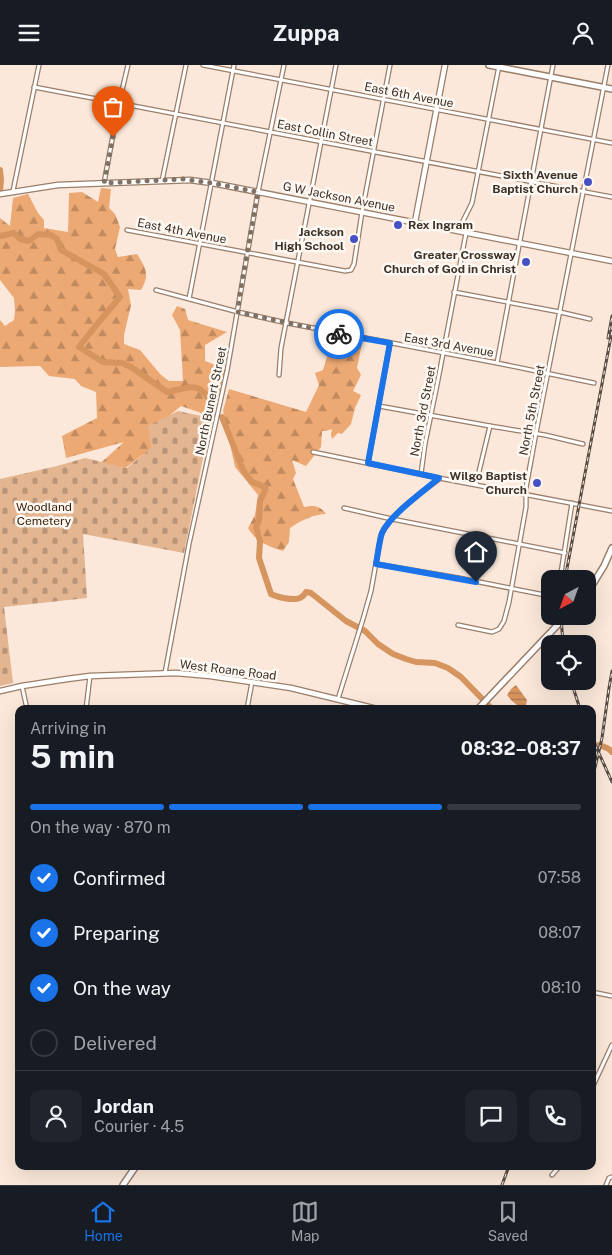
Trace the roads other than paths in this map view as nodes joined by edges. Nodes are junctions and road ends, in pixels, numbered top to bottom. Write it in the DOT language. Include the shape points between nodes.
graph roads {
  1 [pos="39,65"];
  2 [pos="128,65"];
  3 [pos="186,65"];
  4 [pos="204,65"];
  5 [pos="234,65"];
  6 [pos="284,65"];
  7 [pos="336,65"];
  8 [pos="390,65"];
  9 [pos="445,65"];
  10 [pos="488,65"];
  11 [pos="554,65"];
  12 [pos="608,65"];
  13 [pos="499,66"];
  14 [pos="233,71"];
  15 [pos="551,77"];
  16 [pos="282,80"];
  17 [pos="34,87"];
  18 [pos="604,87"];
  19 [pos="331,89"];
  20 [pos="612,89"];
  21 [pos="384,100"];
  22 [pos="119,103"];
  23 [pos="436,110"];
  24 [pos="176,114"];
  25 [pos="488,119"];
  26 [pos="223,123"];
  27 [pos="541,129"];
  28 [pos="270,131"];
  29 [pos="593,139"];
  30 [pos="321,141"];
  31 [pos="612,143"];
  32 [pos="374,152"];
  33 [pos="426,162"];
  34 [pos="478,172"];
  35 [pos="162,181"];
  36 [pos="531,182"];
  37 [pos="104,183"];
  38 [pos="212,183"];
  39 [pos="13,191"];
  40 [pos="258,192"];
  41 [pos="583,192"];
  42 [pos="0,194"];
  43 [pos="612,197"];
  44 [pos="309,202"];
  45 [pos="362,212"];
  46 [pos="414,222"];
  47 [pos="128,230"];
  48 [pos="458,231"];
  49 [pos="466,233"];
  50 [pos="520,243"];
  51 [pos="200,244"];
  52 [pos="248,253"];
  53 [pos="571,253"];
  54 [pos="612,261"];
  55 [pos="298,262"];
  56 [pos="156,290"];
  57 [pos="454,293"];
  58 [pos="189,299"];
  59 [pos="508,302"];
  60 [pos="238,312"];
  61 [pos="560,312"];
  62 [pos="590,319"];
  63 [pos="287,323"];
  64 [pos="390,343"];
  65 [pos="443,353"];
  66 [pos="497,363"];
  67 [pos="548,374"];
  68 [pos="279,375"];
  69 [pos="594,383"];
  70 [pos="379,406"];
  71 [pos="431,415"];
  72 [pos="490,426"];
  73 [pos="536,433"];
  74 [pos="583,444"];
  75 [pos="313,452"];
  76 [pos="368,463"];
  77 [pos="421,474"];
  78 [pos="439,478"];
  79 [pos="476,484"];
  80 [pos="526,495"];
  81 [pos="572,503"];
  82 [pos="344,508"];
  83 [pos="612,511"];
  84 [pos="392,519"];
  85 [pos="519,543"];
  86 [pos="612,548"];
  87 [pos="564,553"];
  88 [pos="376,564"];
  89 [pos="561,570"];
  90 [pos="596,580"];
  91 [pos="511,589"];
  92 [pos="541,594"];
  93 [pos="458,625"];
  94 [pos="558,625"];
  95 [pos="165,673"];
  96 [pos="90,676"];
  97 [pos="253,682"];
  98 [pos="22,686"];
  99 [pos="0,691"];
  100 [pos="338,700"];
  101 [pos="27,705"];
  102 [pos="86,705"];
  103 [pos="248,705"];
  104 [pos="360,705"];
  105 [pos="482,705"];
  106 [pos="596,993"];
  107 [pos="612,996"];
  108 [pos="611,1048"];
  109 [pos="596,1078"];
  110 [pos="133,1170"];
  111 [pos="556,1170"];
  112 [pos="552,1175"];
  113 [pos="612,1177"];
  114 [pos="123,1185"];
  115 [pos="606,1185"];
  1 -- 17 [label="street"];
  2 -- 22 [label="street"];
  3 -- 24 [label="street"];
  4 -- 14 [label="street, East 6th Avenue"];
  5 -- 14 [label="street"];
  6 -- 16 [label="street, North Bunert Street"];
  7 -- 19 [label="street"];
  8 -- 21 [label="street"];
  9 -- 23 [label="street"];
  10 -- 13 [label="main road"];
  11 -- 15 [label="street"];
  12 -- 18 [label="street, North 5th Street"];
  13 -- 15 [label="main road"];
  13 -- 25 [label="street"];
  14 -- 16 [label="street, East 6th Avenue"];
  14 -- 26 [label="street"];
  15 -- 18 [label="main road"];
  15 -- 27 [label="street"];
  16 -- 19 [label="street, East 6th Avenue"];
  16 -- 28 [label="street, North Bunert Street"];
  17 -- 22 [label="street, East Collin Street"];
  17 -- 39 [label="street"];
  18 -- 20 [label="main road"];
  18 -- 29 [label="street, North 5th Street"];
  19 -- 21 [label="street, East 6th Avenue"];
  19 -- 30 [label="street"];
  21 -- 23 [label="street, East 6th Avenue"];
  21 -- 32 [label="street"];
  22 -- 24 [label="street, East Collin Street"];
  22 -- 37 [label="street"];
  23 -- 25 [label="street, East 6th Avenue"];
  23 -- 33 [label="street"];
  24 -- 26 [label="street, East Collin Street"];
  24 -- 35 [label="street"];
  25 -- 27 [label="street, East 6th Avenue"];
  25 -- 34 [label="street"];
  26 -- 28 [label="street, East Collin Street"];
  26 -- 38 [label="street"];
  27 -- 29 [label="street, East 6th Avenue"];
  27 -- 36 [label="street"];
  28 -- 30 [label="street, East Collin Street"];
  28 -- 40 [label="street, North Bunert Street"];
  29 -- 31 [label="street, East 6th Avenue"];
  29 -- 41 [label="street, North 5th Street"];
  30 -- 32 [label="street, East Collin Street"];
  30 -- 44 [label="street"];
  32 -- 33 [label="street, East Collin Street"];
  32 -- 45 [label="street"];
  33 -- 34 [label="street, East Collin Street"];
  33 -- 46 [label="street"];
  34 -- 36 [label="street, East Collin Street"];
  34 -- 48 [label="street" via="472,203"];
  35 -- 37 [label="street, G W Jackson Avenue"];
  35 -- 38 [label="street, G W Jackson Avenue" via="184,179"];
  36 -- 41 [label="street, East Collin Street"];
  36 -- 50 [label="street"];
  37 -- 39 [label="street, G W Jackson Avenue"];
  38 -- 40 [label="street, G W Jackson Avenue"];
  38 -- 51 [label="street"];
  39 -- 42 [label="street, G W Jackson Avenue"];
  40 -- 44 [label="street, G W Jackson Avenue"];
  40 -- 52 [label="street, North Bunert Street"];
  41 -- 43 [label="street, East Collin Street"];
  41 -- 53 [label="street, North 5th Street"];
  44 -- 45 [label="street, G W Jackson Avenue"];
  44 -- 55 [label="street"];
  45 -- 46 [label="street, G W Jackson Avenue"];
  45 -- 55 [label="street, East 4th Avenue" via="351,270"];
  46 -- 48 [label="street, G W Jackson Avenue"];
  47 -- 51 [label="street, East 4th Avenue"];
  48 -- 49 [label="street, G W Jackson Avenue"];
  49 -- 50 [label="street, G W Jackson Avenue"];
  49 -- 57 [label="street, North 3rd Street"];
  50 -- 53 [label="street, G W Jackson Avenue"];
  50 -- 59 [label="street"];
  51 -- 52 [label="street, East 4th Avenue"];
  51 -- 58 [label="street"];
  52 -- 55 [label="street, East 4th Avenue"];
  52 -- 60 [label="street, North Bunert Street"];
  53 -- 54 [label="street, G W Jackson Avenue"];
  53 -- 61 [label="street, North 5th Street"];
  55 -- 63 [label="street"];
  56 -- 58 [label="street, East 3rd Avenue"];
  57 -- 59 [label="street"];
  57 -- 65 [label="street, North 3rd Street"];
  58 -- 60 [label="street, East 3rd Avenue"];
  59 -- 61 [label="street"];
  59 -- 66 [label="street"];
  60 -- 63 [label="street, East 3rd Avenue"];
  60 -- 95 [label="street, North Bunert Street"];
  61 -- 62 [label="street"];
  61 -- 67 [label="street, North 5th Street"];
  63 -- 64 [label="street, East 3rd Avenue"];
  63 -- 68 [label="street"];
  64 -- 65 [label="street, East 3rd Avenue"];
  64 -- 70 [label="street"];
  65 -- 66 [label="street, East 3rd Avenue"];
  65 -- 71 [label="street, North 3rd Street"];
  66 -- 67 [label="street, East 3rd Avenue"];
  67 -- 69 [label="street, East 3rd Avenue"];
  67 -- 73 [label="street, North 5th Street"];
  70 -- 71 [label="street"];
  70 -- 76 [label="street"];
  71 -- 72 [label="street"];
  71 -- 77 [label="street, North 3rd Street"];
  72 -- 73 [label="street"];
  72 -- 79 [label="street"];
  73 -- 74 [label="street"];
  73 -- 80 [label="street, North 5th Street"];
  75 -- 76 [label="street"];
  76 -- 77 [label="street"];
  77 -- 78 [label="street"];
  78 -- 79 [label="street"];
  78 -- 84 [label="street"];
  79 -- 80 [label="street"];
  80 -- 81 [label="street"];
  80 -- 85 [label="street, North 5th Street"];
  81 -- 83 [label="street"];
  81 -- 87 [label="street"];
  82 -- 84 [label="street"];
  84 -- 85 [label="street"];
  84 -- 88 [label="street" via="381,535"];
  85 -- 87 [label="street"];
  85 -- 91 [label="street, North 5th Street"];
  86 -- 90 [label="main road"];
  87 -- 89 [label="street"];
  88 -- 91 [label="street"];
  88 -- 100 [label="street"];
  91 -- 92 [label="street"];
  91 -- 93 [label="street, North 5th Street" via="500,629 492,632"];
  94 -- 105 [label="main road"];
  95 -- 96 [label="street, West Roane Road"];
  95 -- 97 [label="street, West Roane Road"];
  96 -- 98 [label="street, West Roane Road"];
  96 -- 102 [label="street"];
  97 -- 100 [label="street, West Roane Road"];
  97 -- 103 [label="street"];
  98 -- 99 [label="street, West Roane Road"];
  98 -- 101 [label="street"];
  100 -- 104 [label="street, West Roane Road"];
  106 -- 107 [label="street"];
  108 -- 109 [label="street"];
  110 -- 114 [label="main road"];
  111 -- 112 [label="street"];
  113 -- 115 [label="street" via="608,1178"];
}
